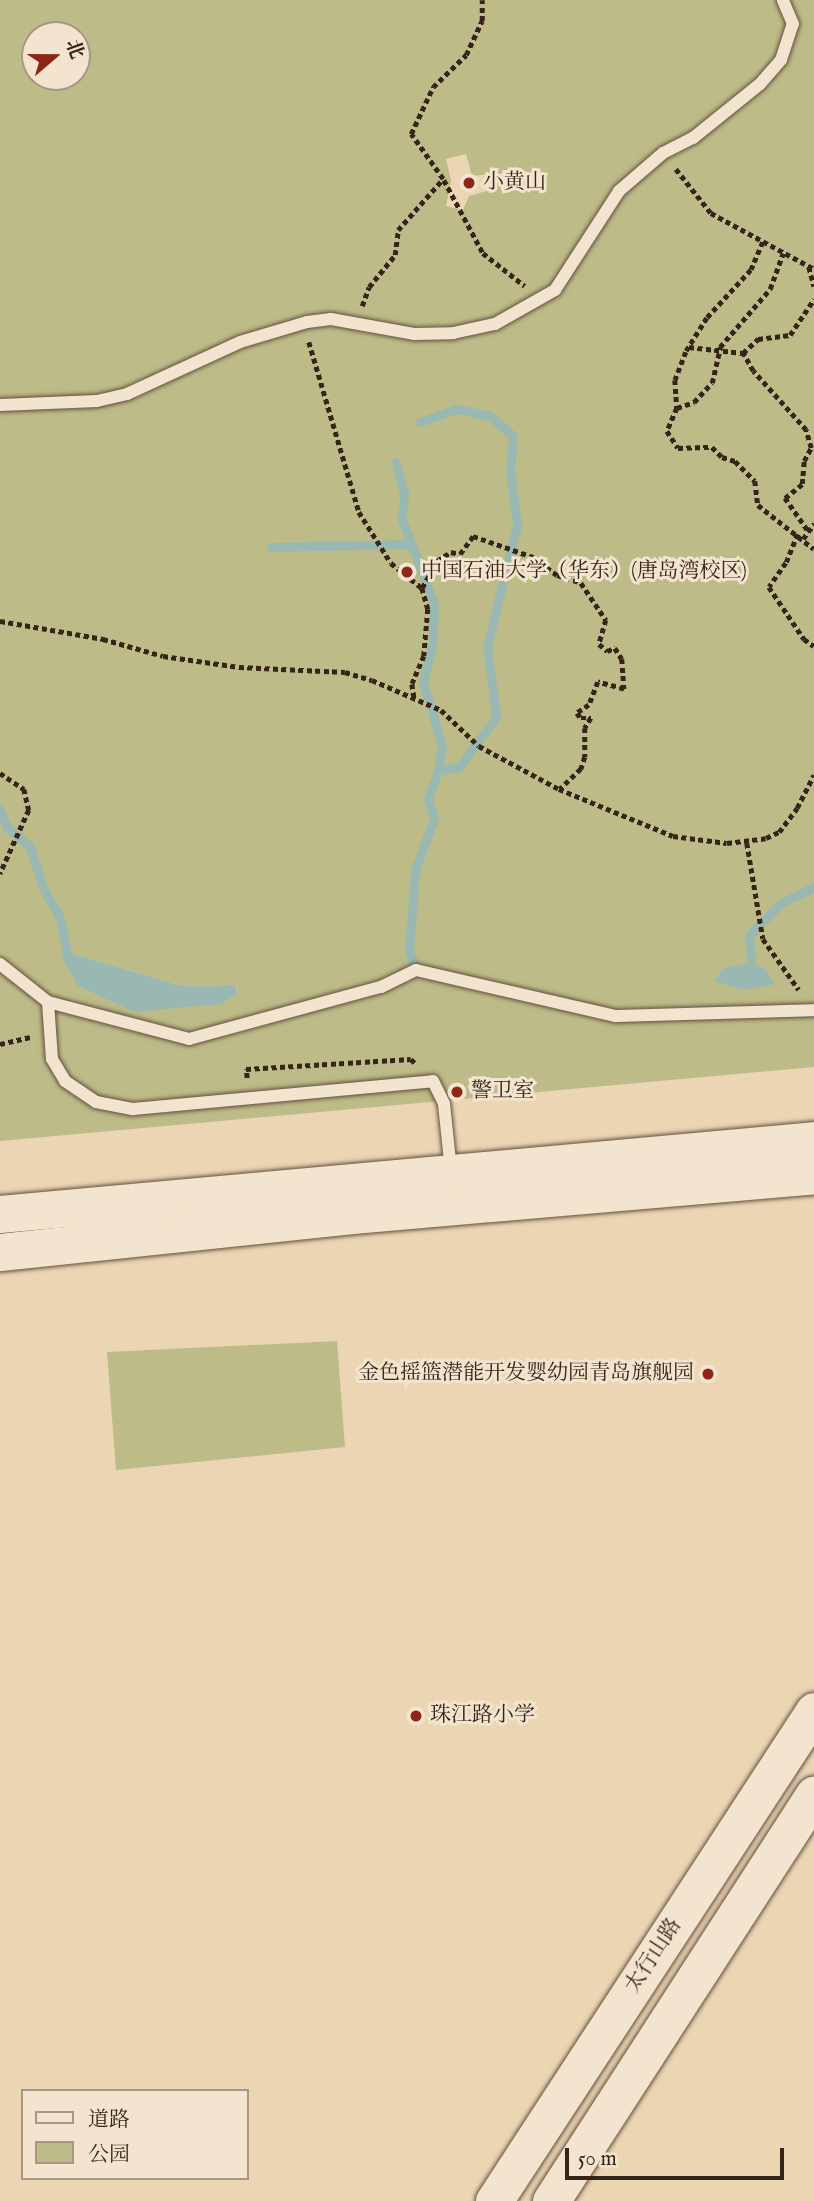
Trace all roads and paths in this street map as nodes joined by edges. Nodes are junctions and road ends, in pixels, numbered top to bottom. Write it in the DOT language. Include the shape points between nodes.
graph roads {
  1 [pos="482,0"];
  2 [pos="783,0"];
  3 [pos="663,153"];
  4 [pos="443,179"];
  5 [pos="763,242"];
  6 [pos="783,253"];
  7 [pos="812,268"];
  8 [pos="814,286"];
  9 [pos="538,299"];
  10 [pos="814,299"];
  11 [pos="307,322"];
  12 [pos="355,323"];
  13 [pos="689,347"];
  14 [pos="720,347"];
  15 [pos="743,353"];
  16 [pos="0,405"];
  17 [pos="677,408"];
  18 [pos="814,524"];
  19 [pos="807,530"];
  20 [pos="798,534"];
  21 [pos="803,540"];
  22 [pos="814,549"];
  23 [pos="422,589"];
  24 [pos="0,621"];
  25 [pos="814,646"];
  26 [pos="417,699"];
  27 [pos="0,773"];
  28 [pos="814,775"];
  29 [pos="559,789"];
  30 [pos="747,843"];
  31 [pos="0,874"];
  32 [pos="0,964"];
  33 [pos="48,1002"];
  34 [pos="814,1010"];
  35 [pos="48,1033"];
  36 [pos="0,1044"];
  37 [pos="814,1140"];
  38 [pos="451,1172"];
  39 [pos="814,1175"];
  40 [pos="0,1214"];
  41 [pos="0,1252"];
  42 [pos="814,1712"];
  43 [pos="814,1796"];
  44 [pos="494,2201"];
  45 [pos="551,2201"];
  1 -- 4 [label="path" via="482,21 466,55 433,87 411,134"];
  2 -- 3 [label="lane" via="793,24 781,60 760,84 693,138"];
  3 -- 5 [label="path" via="711,213"];
  3 -- 9 [label="lane" via="620,191 555,290"];
  4 -- 9 [label="path" via="483,253"];
  4 -- 12 [label="path" via="398,230 395,255 369,287"];
  5 -- 6 [label="path"];
  5 -- 13 [label="path" via="751,270 707,318"];
  6 -- 7 [label="path"];
  6 -- 14 [label="path" via="769,289"];
  7 -- 8 [label="path"];
  9 -- 12 [label="lane" via="495,324 453,333 414,334"];
  10 -- 15 [label="path" via="790,335 758,339"];
  11 -- 12 [label="lane"];
  11 -- 16 [label="lane" via="240,342 127,394 97,401"];
  11 -- 23 [label="path" via="312,361 359,512 390,563"];
  13 -- 14 [label="path"];
  13 -- 17 [label="path" via="675,380"];
  14 -- 15 [label="path"];
  14 -- 17 [label="path" via="712,383 694,402"];
  15 -- 19 [label="path" via="753,371 806,430 811,448 804,461 802,484 785,498"];
  17 -- 20 [label="path" via="667,431 678,448 712,447 735,461 755,481 758,505"];
  18 -- 19 [label="path"];
  19 -- 21 [label="path"];
  20 -- 21 [label="path"];
  20 -- 25 [label="path" via="786,564 769,587 804,639"];
  21 -- 22 [label="path"];
  23 -- 26 [label="path" via="428,609 424,656 412,684"];
  23 -- 29 [label="path" via="437,561 451,552 460,554 473,536 539,559 556,575 581,583 606,620 599,644 607,651 615,648 622,659 624,689 598,682 589,705 577,713 591,718 585,729 585,757 581,769"];
  24 -- 26 [label="path" via="103,639 163,656 239,667 345,672"];
  26 -- 29 [label="path" via="438,709 479,746"];
  27 -- 31 [label="path" via="24,789 29,810"];
  28 -- 30 [label="path" via="779,832"];
  29 -- 30 [label="path" via="673,836"];
  30 -- 34 [label="path" via="762,939"];
  32 -- 33 [label="lane"];
  33 -- 34 [label="lane" via="189,1039 282,1016 416,970 615,1016"];
  33 -- 35 [label="lane"];
  35 -- 36 [label="path"];
  35 -- 38 [label="lane" via="52,1059 80,1095 134,1109 433,1082 443,1104"];
  37 -- 38 [label="main road"];
  38 -- 40 [label="main road"];
  39 -- 41 [label="main road" via="352,1214"];
  42 -- 44 [label="main road, 太行山路"];
  43 -- 45 [label="main road"];
}
